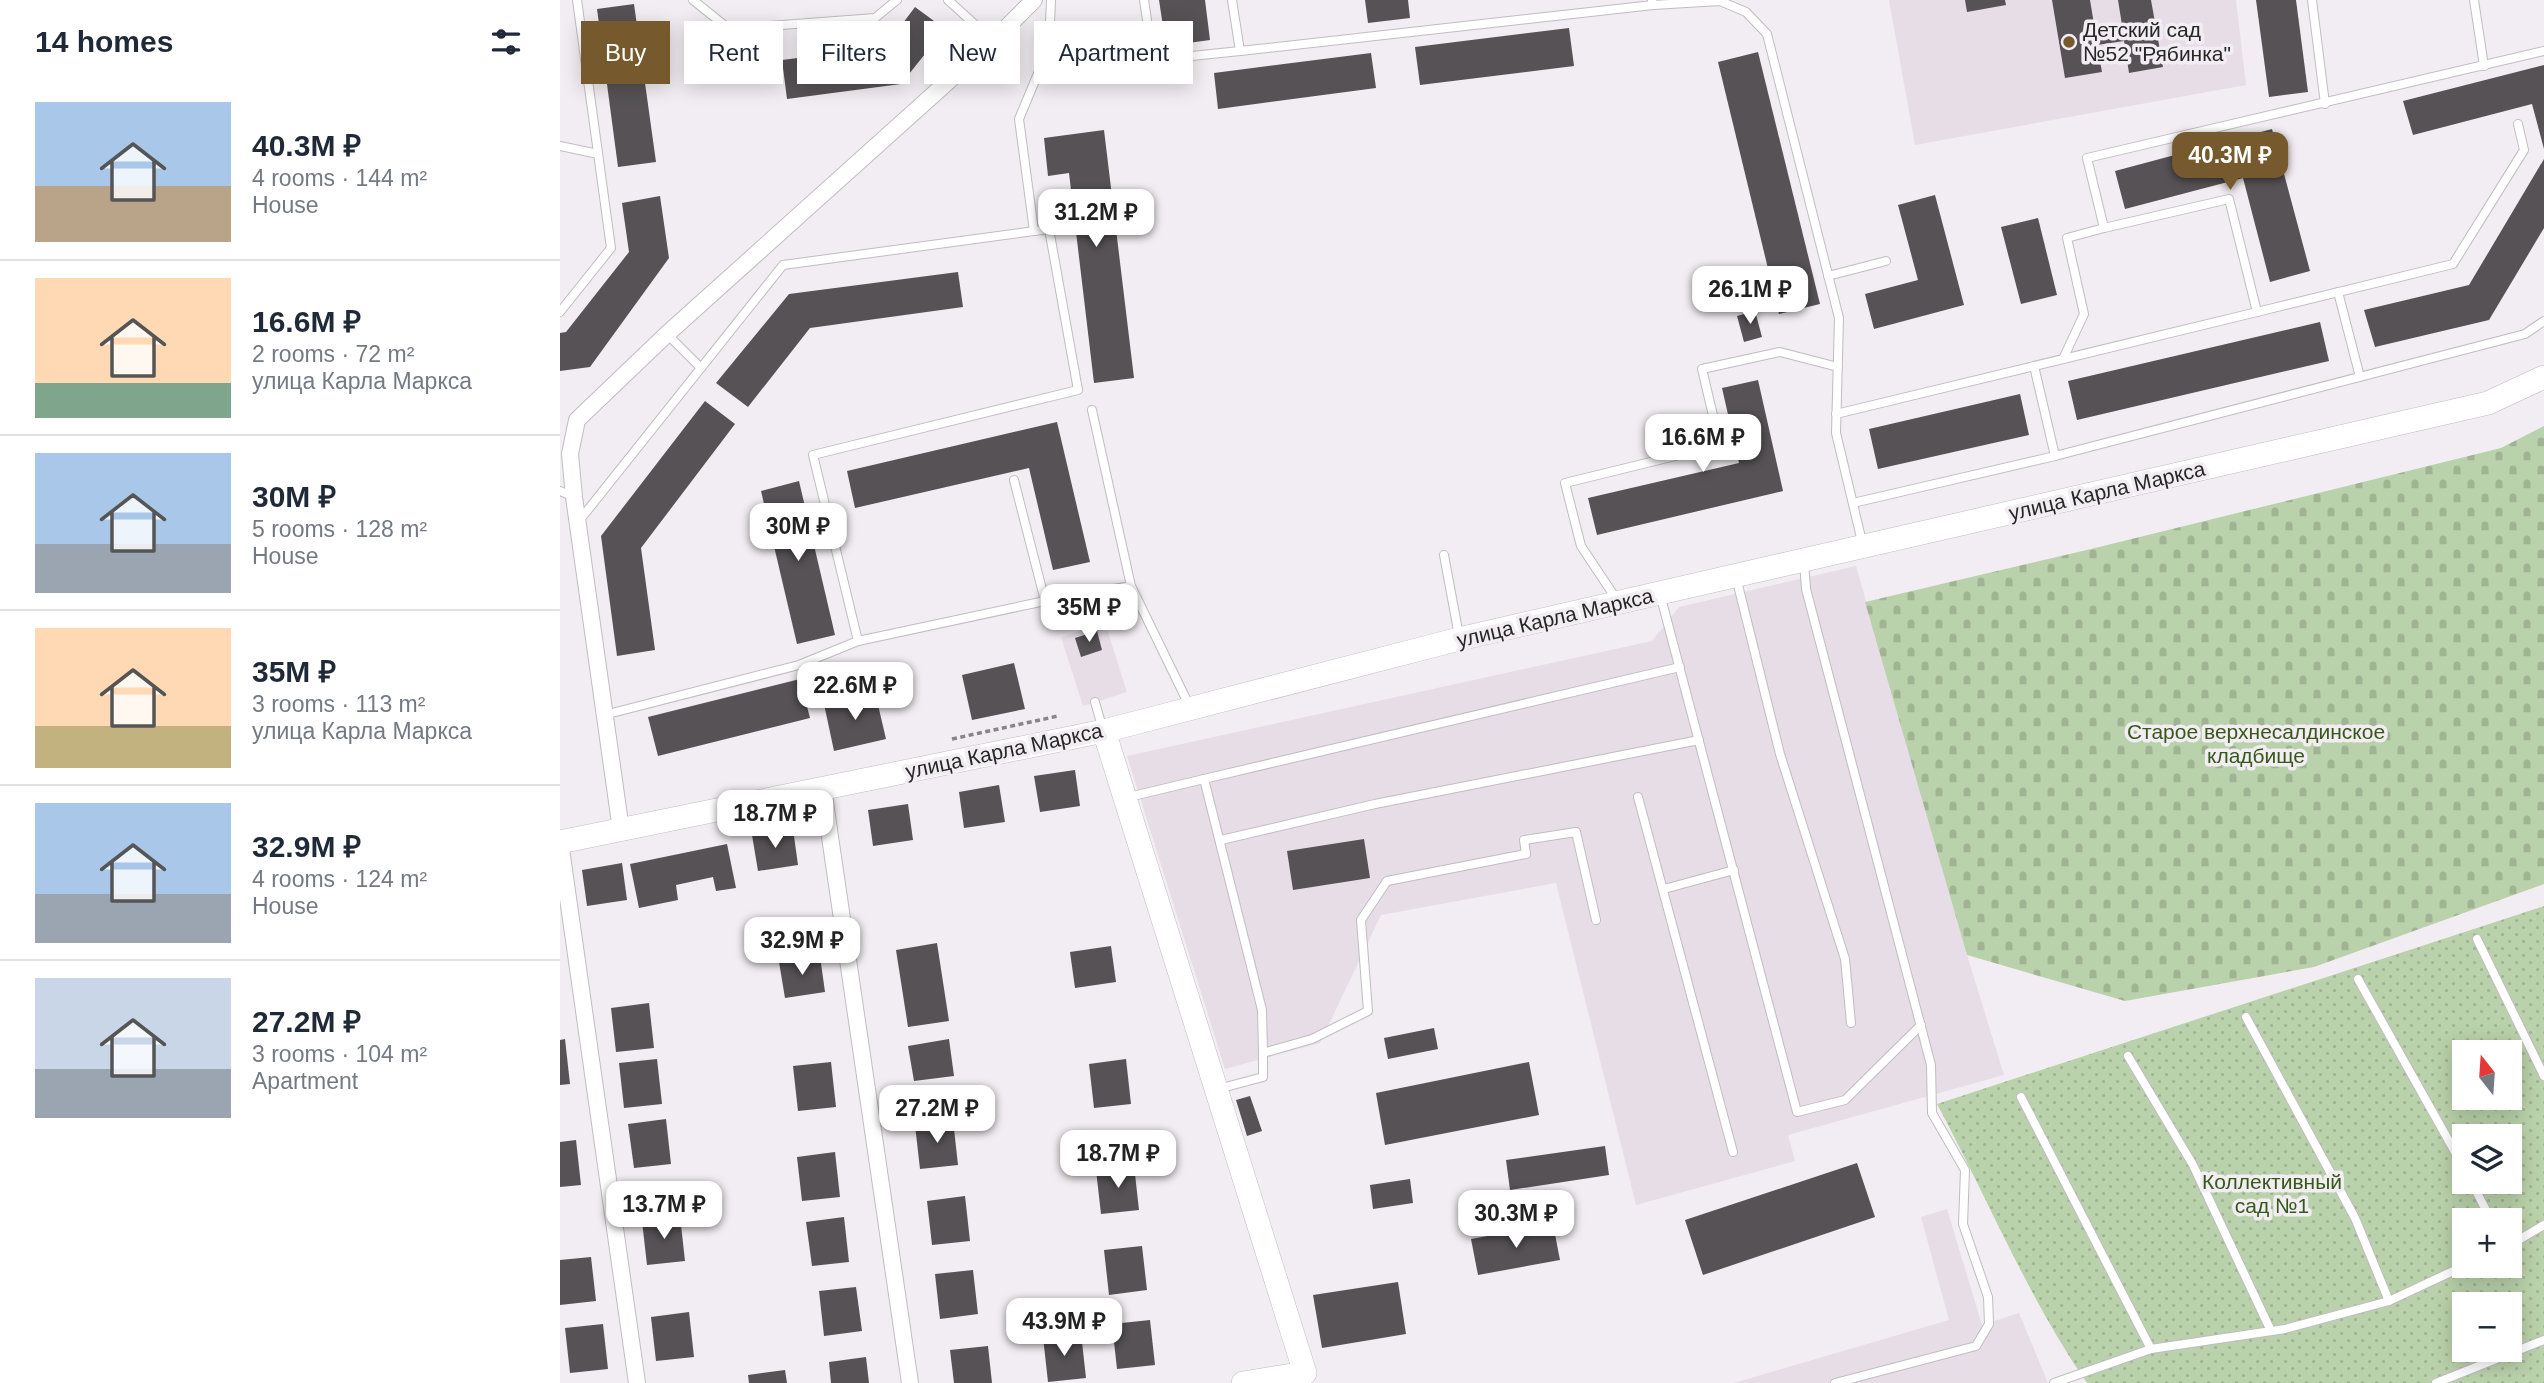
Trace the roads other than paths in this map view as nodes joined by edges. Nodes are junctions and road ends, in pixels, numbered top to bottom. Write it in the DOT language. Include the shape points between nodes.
graph roads {
  1 [pos="577,0"];
  2 [pos="692,0"];
  3 [pos="897,0"];
  4 [pos="948,0"];
  5 [pos="1034,0"];
  6 [pos="1051,0"];
  7 [pos="1144,0"];
  8 [pos="1232,0"];
  9 [pos="2312,0"];
  10 [pos="2474,0"];
  11 [pos="1652,2"];
  12 [pos="971,21"];
  13 [pos="1013,21"];
  14 [pos="1240,51"];
  15 [pos="2544,51"];
  16 [pos="2484,66"];
  17 [pos="945,84"];
  18 [pos="2325,104"];
  19 [pos="2518,124"];
  20 [pos="560,146"];
  21 [pos="598,155"];
  22 [pos="2104,228"];
  23 [pos="1034,231"];
  24 [pos="1886,261"];
  25 [pos="1828,276"];
  26 [pos="2338,292"];
  27 [pos="560,312"];
  28 [pos="2258,312"];
  29 [pos="2544,321"];
  30 [pos="667,334"];
  31 [pos="2063,359"];
  32 [pos="2034,366"];
  33 [pos="701,368"];
  34 [pos="1838,368"];
  35 [pos="2360,377"];
  36 [pos="2544,377"];
  37 [pos="1092,410"];
  38 [pos="1836,414"];
  39 [pos="2055,456"];
  40 [pos="1014,480"];
  41 [pos="567,494"];
  42 [pos="1853,503"];
  43 [pos="579,522"];
  44 [pos="1864,547"];
  45 [pos="1444,555"];
  46 [pos="1804,561"];
  47 [pos="1736,577"];
  48 [pos="1131,586"];
  49 [pos="1660,594"];
  50 [pos="1045,601"];
  51 [pos="1619,603"];
  52 [pos="1459,639"];
  53 [pos="858,641"];
  54 [pos="1680,667"];
  55 [pos="1095,702"];
  56 [pos="1190,708"];
  57 [pos="604,715"];
  58 [pos="1104,731"];
  59 [pos="1699,740"];
  60 [pos="1204,779"];
  61 [pos="823,789"];
  62 [pos="1638,797"];
  63 [pos="1125,798"];
  64 [pos="621,830"];
  65 [pos="1221,840"];
  66 [pos="560,842"];
  67 [pos="1734,870"];
  68 [pos="1664,889"];
  69 [pos="1596,920"];
  70 [pos="2477,939"];
  71 [pos="2358,979"];
  72 [pos="2246,1017"];
  73 [pos="1851,1023"];
  74 [pos="1921,1026"];
  75 [pos="1263,1053"];
  76 [pos="2129,1056"];
  77 [pos="2544,1076"];
  78 [pos="1216,1089"];
  79 [pos="2021,1097"];
  80 [pos="2452,1147"];
  81 [pos="1733,1152"];
  82 [pos="2544,1225"];
  83 [pos="2522,1238"];
  84 [pos="2452,1272"];
  85 [pos="2389,1301"];
  86 [pos="2271,1331"];
  87 [pos="2544,1339"];
  88 [pos="2151,1349"];
  89 [pos="1306,1378"];
  90 [pos="637,1383"];
  91 [pos="910,1383"];
  92 [pos="1243,1383"];
  93 [pos="1836,1383"];
  94 [pos="2054,1383"];
  95 [pos="2436,1383"];
  1 -- 21 [label="lane"];
  2 -- 3 [label="lane" via="729,29 875,18"];
  4 -- 12 [label="lane"];
  5 -- 13 [label="street"];
  6 -- 23 [label="lane" via="1049,47 1019,118"];
  7 -- 14 [label="lane" via="1153,61"];
  8 -- 14 [label="lane"];
  9 -- 18 [label="lane"];
  10 -- 16 [label="lane"];
  11 -- 14 [label="lane"];
  11 -- 25 [label="lane" via="1720,1 1746,12 1767,34"];
  15 -- 16 [label="lane"];
  16 -- 18 [label="lane"];
  17 -- 30 [label="street"];
  18 -- 22 [label="lane" via="2087,158"];
  19 -- 26 [label="lane" via="2524,150 2453,264"];
  20 -- 21 [label="lane"];
  21 -- 27 [label="lane" via="611,248"];
  22 -- 28 [label="lane" via="2229,199"];
  22 -- 31 [label="lane" via="2067,237 2084,314"];
  23 -- 33 [label="lane" via="783,265"];
  23 -- 53 [label="lane" via="1049,229 1078,390 813,455"];
  24 -- 25 [label="lane"];
  25 -- 34 [label="lane" via="1839,318"];
  26 -- 28 [label="lane"];
  26 -- 35 [label="lane"];
  28 -- 31 [label="lane"];
  29 -- 35 [label="lane" via="2525,334"];
  30 -- 33 [label="lane"];
  30 -- 41 [label="street" via="577,420"];
  31 -- 32 [label="lane"];
  32 -- 38 [label="lane"];
  32 -- 39 [label="lane"];
  33 -- 43 [label="lane"];
  34 -- 38 [label="lane"];
  34 -- 51 [label="lane" via="1780,352 1702,369 1720,444 1565,483 1581,546"];
  35 -- 39 [label="lane"];
  36 -- 44 [label="main road, улица Карла Маркса" via="2488,403"];
  37 -- 48 [label="lane"];
  38 -- 42 [label="lane" via="1836,433"];
  39 -- 42 [label="lane"];
  40 -- 50 [label="lane"];
  41 -- 43 [label="street"];
  42 -- 44 [label="lane"];
  43 -- 57 [label="street"];
  44 -- 46 [label="main road, улица Карла Маркса"];
  45 -- 52 [label="lane"];
  46 -- 47 [label="main road, улица Карла Маркса"];
  46 -- 74 [label="lane" via="1806,589"];
  47 -- 49 [label="main road, улица Карла Маркса"];
  47 -- 73 [label="lane" via="1780,754 1845,959"];
  48 -- 50 [label="lane"];
  48 -- 56 [label="lane"];
  49 -- 51 [label="main road, улица Карла Маркса"];
  49 -- 54 [label="lane"];
  50 -- 53 [label="lane"];
  51 -- 52 [label="main road, улица Карла Маркса"];
  52 -- 56 [label="main road, улица Карла Маркса"];
  53 -- 57 [label="lane" via="799,665"];
  54 -- 59 [label="lane"];
  54 -- 60 [label="lane"];
  55 -- 58 [label="lane"];
  56 -- 58 [label="main road, улица Карла Маркса"];
  57 -- 64 [label="street"];
  58 -- 61 [label="main road, улица Карла Маркса"];
  58 -- 63 [label="main road"];
  59 -- 65 [label="lane" via="1375,804"];
  59 -- 67 [label="lane"];
  60 -- 63 [label="lane"];
  60 -- 65 [label="lane"];
  61 -- 64 [label="main road, улица Карла Маркса"];
  61 -- 91 [label="street"];
  62 -- 68 [label="lane"];
  63 -- 78 [label="main road"];
  64 -- 66 [label="main road, улица Карла Маркса"];
  65 -- 75 [label="lane" via="1262,1010"];
  66 -- 90 [label="street"];
  67 -- 68 [label="lane"];
  67 -- 74 [label="lane" via="1797,1112 1845,1100"];
  68 -- 81 [label="lane"];
  69 -- 75 [label="lane" via="1576,832 1524,840 1527,854 1387,881 1361,920 1368,1011 1312,1039"];
  70 -- 77 [label="lane"];
  71 -- 80 [label="lane"];
  72 -- 85 [label="lane" via="2355,1218"];
  74 -- 93 [label="lane" via="1931,1065 1932,1113 1965,1170 1963,1224 1988,1297 1989,1324 1976,1346"];
  75 -- 78 [label="lane" via="1263,1077"];
  76 -- 86 [label="lane" via="2193,1165"];
  78 -- 89 [label="main road"];
  79 -- 88 [label="lane"];
  82 -- 83 [label="lane"];
  84 -- 85 [label="lane"];
  85 -- 86 [label="lane"];
  86 -- 88 [label="lane"];
  87 -- 95 [label="lane"];
  88 -- 94 [label="lane"];
  89 -- 92 [label="main road"];
}
